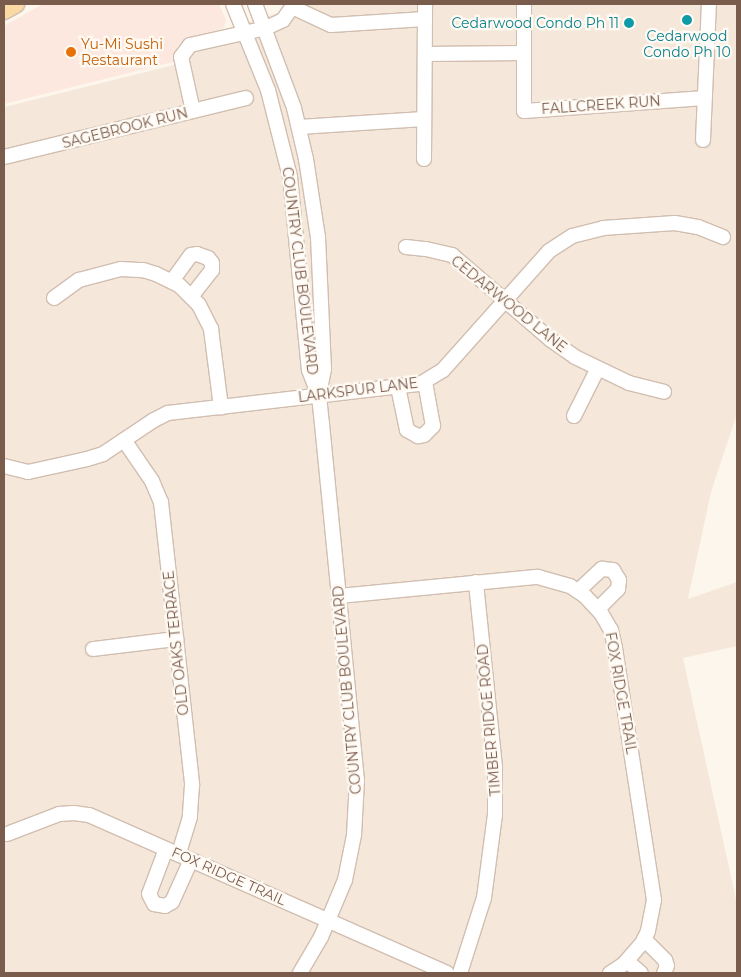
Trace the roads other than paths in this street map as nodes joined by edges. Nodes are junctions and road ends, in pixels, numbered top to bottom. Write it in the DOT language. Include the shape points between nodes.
graph roads {
  1 [pos="16,4"];
  2 [pos="233,4"];
  3 [pos="255,4"];
  4 [pos="425,4"];
  5 [pos="524,4"];
  6 [pos="709,4"];
  7 [pos="4,10"];
  8 [pos="425,19"];
  9 [pos="255,29"];
  10 [pos="523,53"];
  11 [pos="425,54"];
  12 [pos="246,98"];
  13 [pos="705,98"];
  14 [pos="193,111"];
  15 [pos="424,119"];
  16 [pos="299,126"];
  17 [pos="704,140"];
  18 [pos="4,157"];
  19 [pos="424,159"];
  20 [pos="724,237"];
  21 [pos="406,247"];
  22 [pos="172,281"];
  23 [pos="191,297"];
  24 [pos="54,298"];
  25 [pos="506,300"];
  26 [pos="597,370"];
  27 [pos="425,382"];
  28 [pos="398,387"];
  29 [pos="664,392"];
  30 [pos="319,396"];
  31 [pos="221,407"];
  32 [pos="574,416"];
  33 [pos="124,440"];
  34 [pos="4,466"];
  35 [pos="476,582"];
  36 [pos="578,591"];
  37 [pos="338,596"];
  38 [pos="598,609"];
  39 [pos="176,639"];
  40 [pos="93,649"];
  41 [pos="7,834"];
  42 [pos="166,849"];
  43 [pos="185,857"];
  44 [pos="329,920"];
  45 [pos="644,939"];
  46 [pos="627,961"];
  47 [pos="300,973"];
  48 [pos="447,973"];
  49 [pos="460,973"];
  50 [pos="610,973"];
  51 [pos="641,973"];
  52 [pos="664,973"];
  1 -- 7 [label="main road"];
  2 -- 9 [label="street, COUNTRY CLUB BOULEVARD"];
  3 -- 9 [label="street, COUNTRY CLUB BOULEVARD"];
  4 -- 8 [label="street"];
  5 -- 10 [label="street, FALLCREEK RUN"];
  6 -- 13 [label="street"];
  8 -- 9 [label="street" via="332,25 292,7 283,20"];
  8 -- 11 [label="street"];
  9 -- 14 [label="street" via="190,45 184,50 182,65"];
  9 -- 16 [label="street, COUNTRY CLUB BOULEVARD"];
  9 -- 30 [label="street, COUNTRY CLUB BOULEVARD" via="286,159 309,370"];
  10 -- 11 [label="street"];
  10 -- 13 [label="street, FALLCREEK RUN" via="524,111"];
  11 -- 15 [label="street"];
  12 -- 14 [label="street, SAGEBROOK RUN"];
  13 -- 17 [label="street"];
  14 -- 18 [label="street, SAGEBROOK RUN"];
  15 -- 16 [label="street"];
  15 -- 19 [label="street"];
  16 -- 30 [label="street, COUNTRY CLUB BOULEVARD" via="318,237 324,369"];
  20 -- 25 [label="street, LARKSPUR LANE" via="675,223 589,230 572,236 549,251"];
  21 -- 25 [label="street, CEDARWOOD LANE" via="452,255"];
  22 -- 23 [label="street"];
  22 -- 23 [label="street" via="191,255 208,258 212,270"];
  22 -- 24 [label="street" via="143,270 121,269 78,280"];
  23 -- 31 [label="street" via="199,305 211,329"];
  25 -- 26 [label="street, CEDARWOOD LANE" via="550,340"];
  25 -- 27 [label="street, LARKSPUR LANE" via="443,370"];
  26 -- 29 [label="street, CEDARWOOD LANE"];
  26 -- 32 [label="street"];
  27 -- 28 [label="street, LARKSPUR LANE"];
  27 -- 28 [label="street" via="433,426 424,435 418,436 407,430"];
  28 -- 30 [label="street, LARKSPUR LANE"];
  30 -- 31 [label="street, LARKSPUR LANE"];
  30 -- 37 [label="street, COUNTRY CLUB BOULEVARD"];
  31 -- 33 [label="street, LARKSPUR LANE" via="168,413"];
  33 -- 34 [label="street, LARKSPUR LANE" via="103,454 34,471 17,471"];
  33 -- 39 [label="street, OLD OAKS TERRACE" via="152,481 161,502"];
  35 -- 36 [label="street, FOX RIDGE TRAIL" via="538,577 562,582"];
  35 -- 37 [label="street, FOX RIDGE TRAIL"];
  35 -- 49 [label="street, TIMBER RIDGE ROAD" via="496,767 496,814 484,898"];
  36 -- 38 [label="street, FOX RIDGE TRAIL"];
  36 -- 38 [label="street" via="602,569 613,570 619,580 618,589"];
  37 -- 44 [label="street, COUNTRY CLUB BOULEVARD" via="357,798 349,861"];
  38 -- 45 [label="street, FOX RIDGE TRAIL" via="610,630 615,648 650,867 654,900"];
  39 -- 40 [label="street"];
  39 -- 43 [label="street, OLD OAKS TERRACE" via="192,801"];
  41 -- 42 [label="street, FOX RIDGE TRAIL" via="59,814 74,813 89,815"];
  42 -- 43 [label="street, FOX RIDGE TRAIL"];
  42 -- 43 [label="street, OLD OAKS TERRACE" via="149,894 154,904 165,906 172,902"];
  43 -- 44 [label="street, FOX RIDGE TRAIL"];
  44 -- 47 [label="street, COUNTRY CLUB BOULEVARD"];
  44 -- 48 [label="street, FOX RIDGE TRAIL"];
  45 -- 46 [label="street, FOX RIDGE TRAIL"];
  45 -- 52 [label="street" via="665,960"];
  46 -- 50 [label="street, FOX RIDGE TRAIL"];
  46 -- 51 [label="street"];
}
